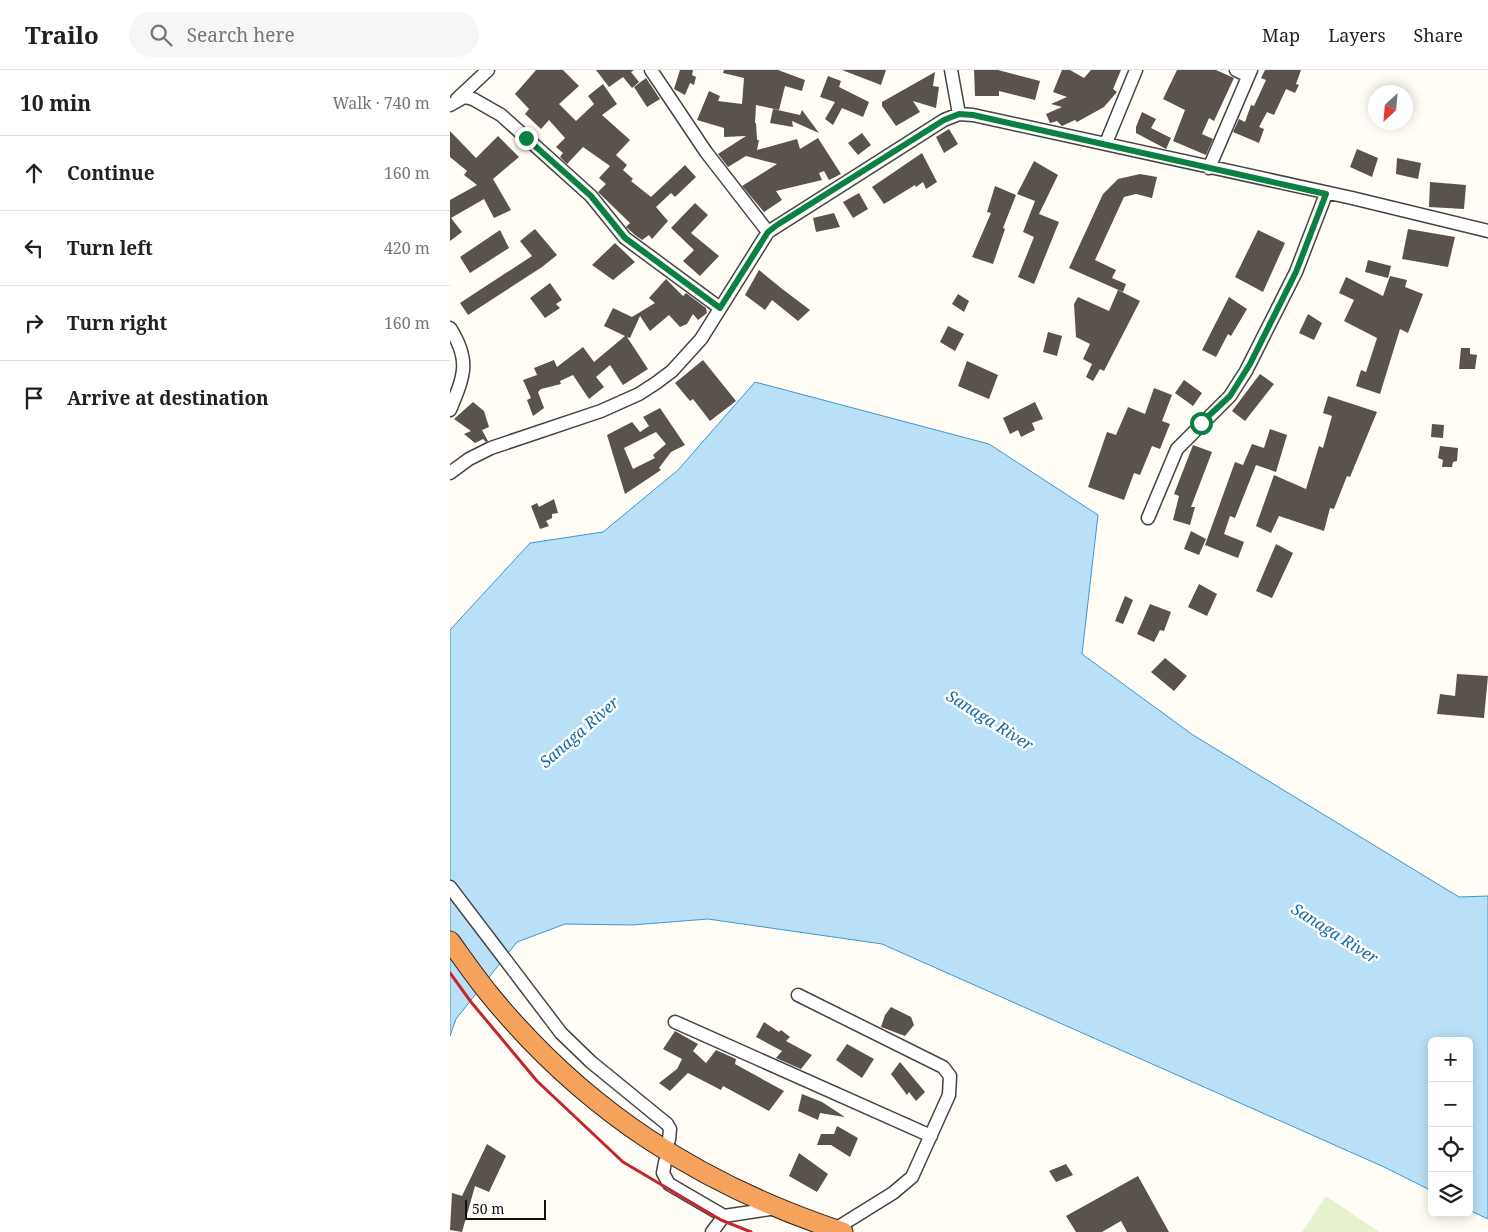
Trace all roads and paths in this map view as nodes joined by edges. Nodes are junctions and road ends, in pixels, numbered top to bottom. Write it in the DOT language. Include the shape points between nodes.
graph roads {
  1 [pos="488,70"];
  2 [pos="651,70"];
  3 [pos="951,70"];
  4 [pos="1136,70"];
  5 [pos="1236,70"];
  6 [pos="1250,73"];
  7 [pos="453,102"];
  8 [pos="959,114"];
  9 [pos="1106,143"];
  10 [pos="1209,168"];
  11 [pos="1326,194"];
  12 [pos="1488,231"];
  13 [pos="768,232"];
  14 [pos="720,308"];
  15 [pos="450,328"];
  16 [pos="450,410"];
  17 [pos="450,473"];
  18 [pos="1148,518"];
  19 [pos="450,887"];
  20 [pos="450,941"];
  21 [pos="798,995"];
  22 [pos="675,1022"];
  23 [pos="931,1136"];
  24 [pos="669,1140"];
  25 [pos="665,1162"];
  26 [pos="777,1208"];
  27 [pos="724,1216"];
  28 [pos="839,1231"];
  29 [pos="712,1232"];
  1 -- 7 [label="street"];
  2 -- 13 [label="street" via="706,152"];
  3 -- 8 [label="street"];
  4 -- 9 [label="street"];
  5 -- 6 [label="street"];
  6 -- 10 [label="street"];
  7 -- 14 [label="street" via="464,97 473,99 501,115 591,196 625,238"];
  8 -- 9 [label="street"];
  8 -- 13 [label="street" via="911,140"];
  9 -- 10 [label="street"];
  10 -- 11 [label="street"];
  11 -- 12 [label="street"];
  11 -- 18 [label="street" via="1296,272 1250,364 1230,396 1176,449"];
  13 -- 14 [label="street"];
  14 -- 17 [label="street" via="692,351 672,371 639,394 601,411 491,448"];
  15 -- 16 [label="street" via="465,367"];
  19 -- 24 [label="street" via="561,1033 667,1124"];
  20 -- 26 [label="highway" via="491,996 543,1052 601,1105 690,1167"];
  21 -- 23 [label="street" via="943,1067 950,1076 948,1095"];
  22 -- 23 [label="street"];
  23 -- 28 [label="street" via="912,1177"];
  25 -- 27 [label="street" via="663,1174 669,1184"];
  26 -- 27 [label="street"];
  26 -- 28 [label="highway"];
  27 -- 29 [label="street"];
}
